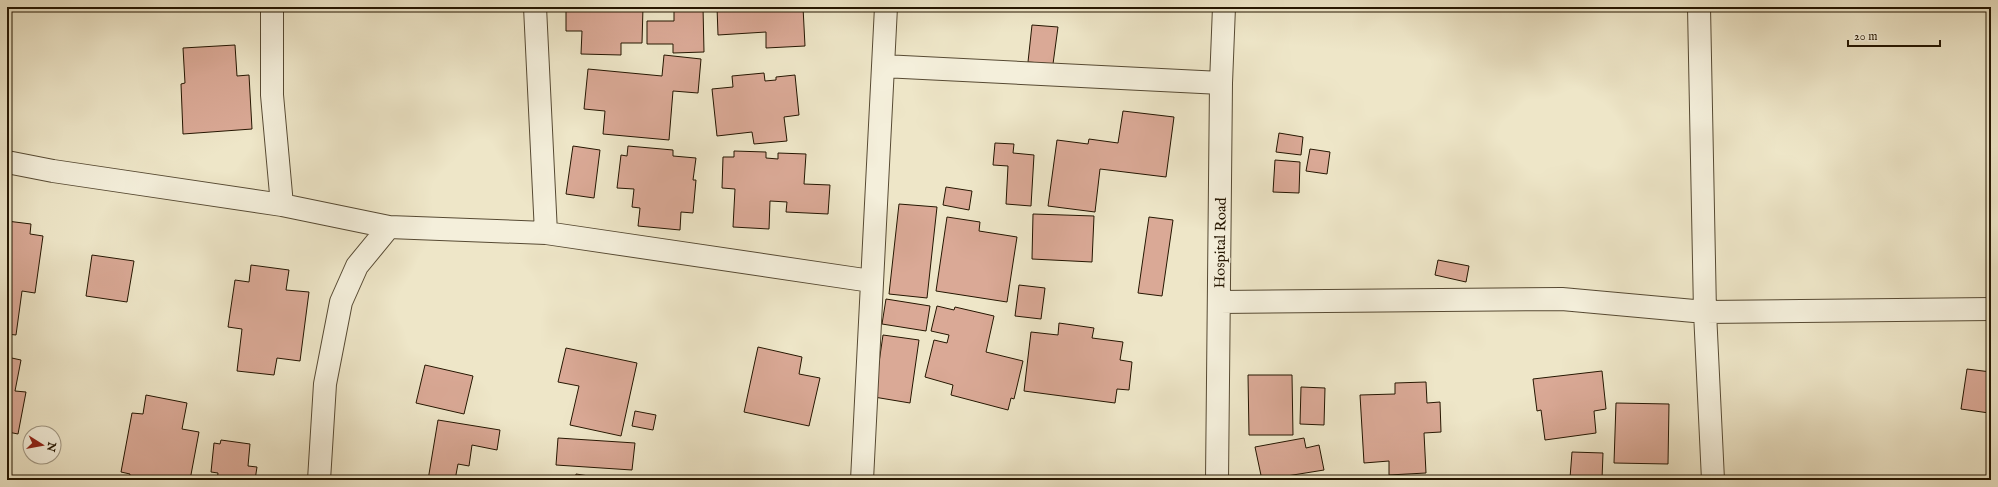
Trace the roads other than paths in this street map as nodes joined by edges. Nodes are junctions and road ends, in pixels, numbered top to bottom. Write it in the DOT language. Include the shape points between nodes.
graph roads {
  1 [pos="272,7"];
  2 [pos="534,7"];
  3 [pos="886,7"];
  4 [pos="1224,7"];
  5 [pos="1699,7"];
  6 [pos="883,66"];
  7 [pos="1221,83"];
  8 [pos="7,162"];
  9 [pos="282,205"];
  10 [pos="389,227"];
  11 [pos="546,233"];
  12 [pos="871,281"];
  13 [pos="1219,302"];
  14 [pos="1991,309"];
  15 [pos="1705,312"];
  16 [pos="319,480"];
  17 [pos="862,480"];
  18 [pos="1217,480"];
  19 [pos="1713,480"];
  1 -- 9 [label="street" via="272,95"];
  2 -- 11 [label="street"];
  3 -- 6 [label="street"];
  4 -- 7 [label="street, Hospital Road"];
  5 -- 15 [label="street"];
  6 -- 7 [label="street"];
  6 -- 12 [label="street"];
  7 -- 13 [label="street, Hospital Road"];
  8 -- 9 [label="street"];
  9 -- 10 [label="street"];
  10 -- 11 [label="street"];
  10 -- 16 [label="street" via="357,266 341,302 325,384"];
  11 -- 12 [label="street"];
  12 -- 17 [label="street"];
  13 -- 15 [label="street" via="1562,299"];
  13 -- 18 [label="street, Hospital Road"];
  14 -- 15 [label="street"];
  15 -- 19 [label="street"];
}
